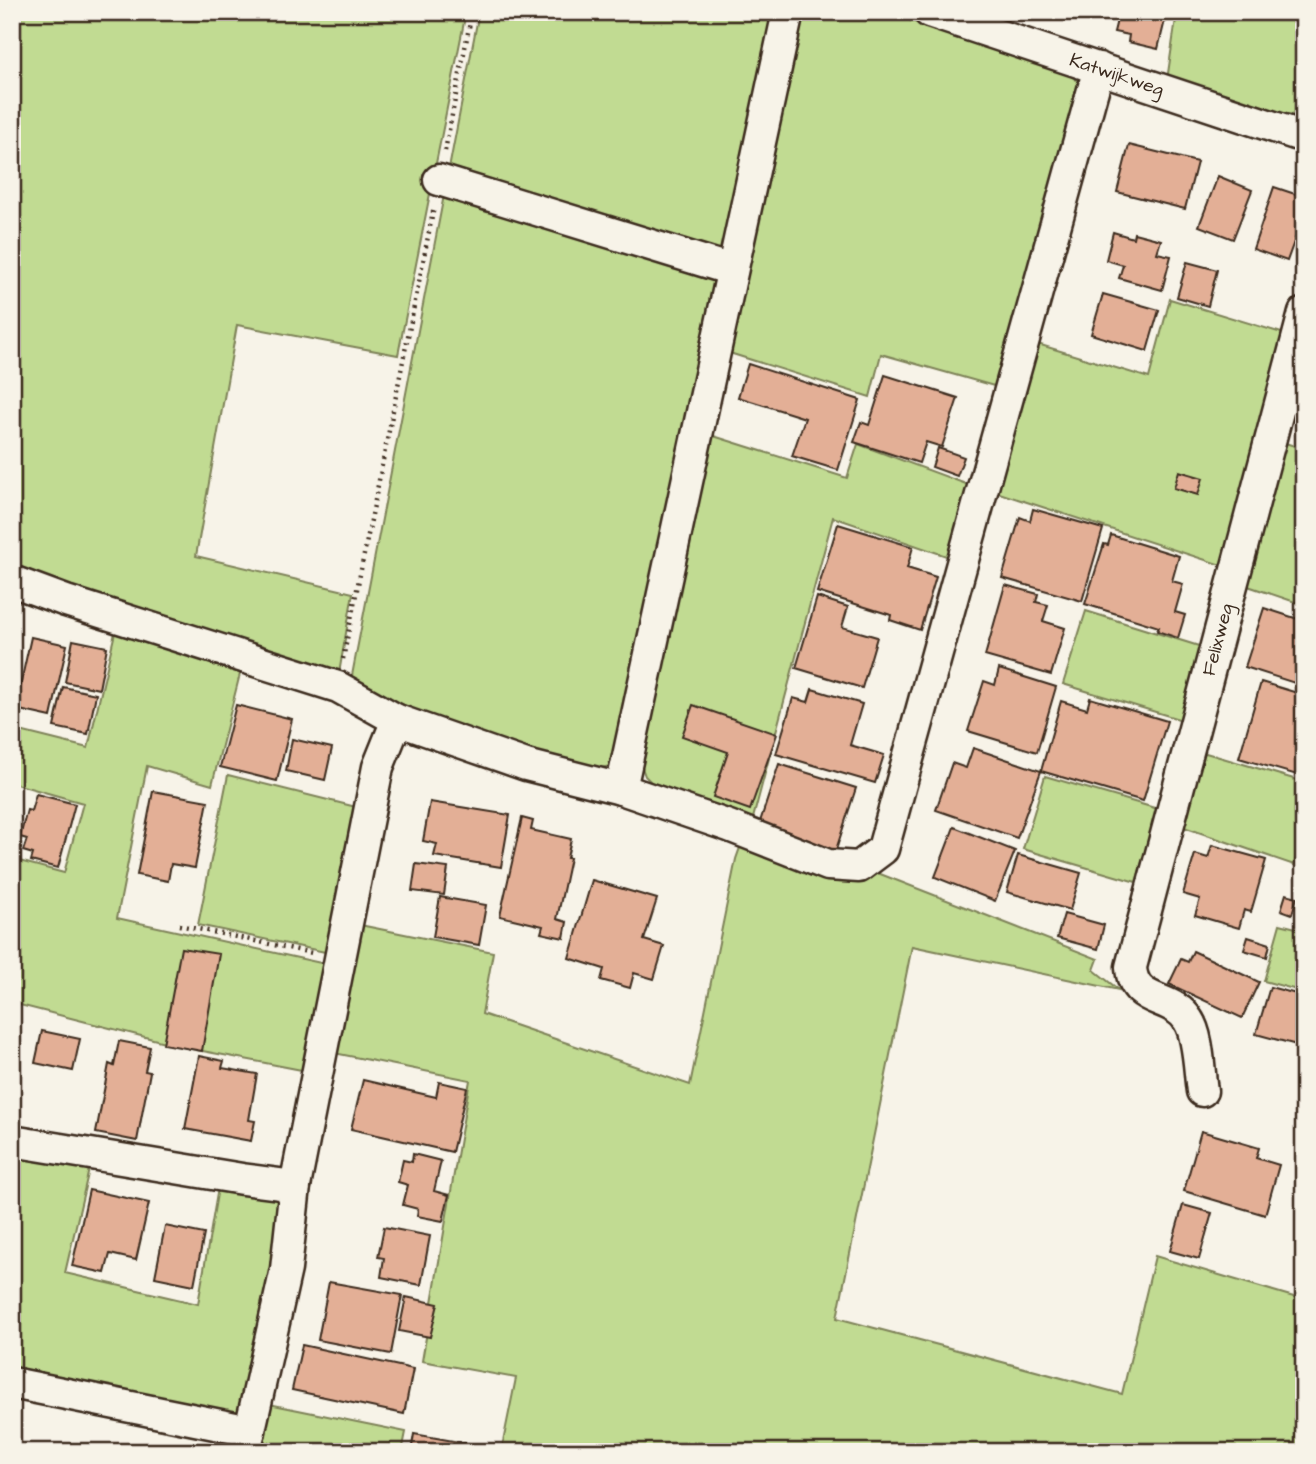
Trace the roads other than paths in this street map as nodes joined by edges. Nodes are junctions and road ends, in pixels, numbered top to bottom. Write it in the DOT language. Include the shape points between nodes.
graph roads {
  1 [pos="788,12"];
  2 [pos="929,12"];
  3 [pos="977,20"];
  4 [pos="1100,68"];
  5 [pos="1304,137"];
  6 [pos="439,180"];
  7 [pos="733,270"];
  8 [pos="1304,313"];
  9 [pos="12,581"];
  10 [pos="397,720"];
  11 [pos="621,789"];
  12 [pos="1202,1091"];
  13 [pos="12,1140"];
  14 [pos="295,1186"];
  15 [pos="12,1383"];
  16 [pos="247,1441"];
  1 -- 7 [label="street"];
  2 -- 3 [label="street, Katwijkweg"];
  3 -- 4 [label="street, Katwijkweg"];
  4 -- 5 [label="street, Katwijkweg"];
  4 -- 11 [label="street" via="883,849 859,867 828,865"];
  6 -- 7 [label="street"];
  7 -- 11 [label="street"];
  8 -- 12 [label="street, Felixweg" via="1130,967 1131,980 1139,990 1181,1011 1188,1020"];
  9 -- 10 [label="street" via="338,687"];
  10 -- 11 [label="street" via="526,765"];
  10 -- 14 [label="street" via="378,767"];
  13 -- 14 [label="street"];
  14 -- 16 [label="street" via="286,1269"];
  15 -- 16 [label="street"];
}
